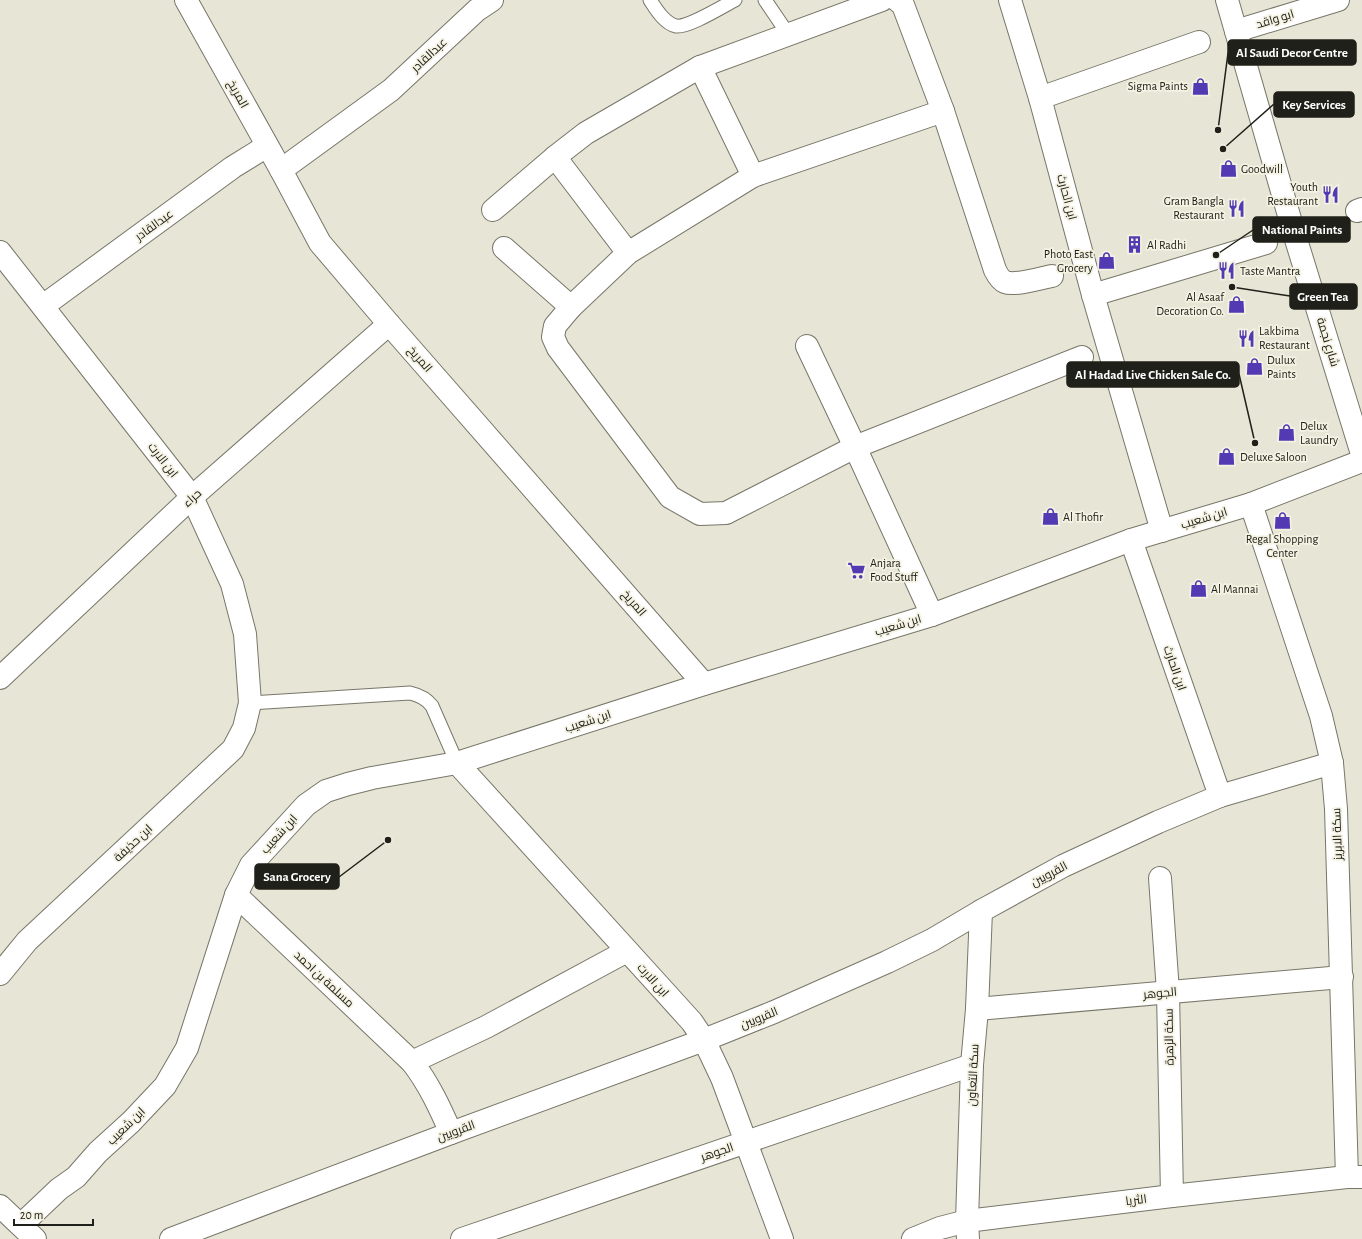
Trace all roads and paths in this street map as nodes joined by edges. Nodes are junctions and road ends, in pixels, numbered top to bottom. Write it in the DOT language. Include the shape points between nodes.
graph roads {
  1 [pos="186,0"];
  2 [pos="650,0"];
  3 [pos="735,0"];
  4 [pos="765,0"];
  5 [pos="882,0"];
  6 [pos="897,0"];
  7 [pos="1010,0"];
  8 [pos="1227,0"];
  9 [pos="1338,0"];
  10 [pos="480,3"];
  11 [pos="1236,31"];
  12 [pos="788,34"];
  13 [pos="1199,42"];
  14 [pos="700,67"];
  15 [pos="1040,98"];
  16 [pos="943,110"];
  17 [pos="267,146"];
  18 [pos="555,157"];
  19 [pos="282,170"];
  20 [pos="753,176"];
  21 [pos="493,210"];
  22 [pos="1266,243"];
  23 [pos="504,248"];
  24 [pos="0,252"];
  25 [pos="628,253"];
  26 [pos="1052,276"];
  27 [pos="1093,295"];
  28 [pos="43,306"];
  29 [pos="571,307"];
  30 [pos="389,324"];
  31 [pos="807,346"];
  32 [pos="1082,357"];
  33 [pos="855,447"];
  34 [pos="1362,454"];
  35 [pos="1362,461"];
  36 [pos="192,497"];
  37 [pos="1251,504"];
  38 [pos="1162,531"];
  39 [pos="1131,540"];
  40 [pos="932,615"];
  41 [pos="0,678"];
  42 [pos="704,684"];
  43 [pos="250,703"];
  44 [pos="457,763"];
  45 [pos="1332,764"];
  46 [pos="1220,796"];
  47 [pos="1160,878"];
  48 [pos="236,896"];
  49 [pos="981,911"];
  50 [pos="627,951"];
  51 [pos="0,974"];
  52 [pos="1342,977"];
  53 [pos="1168,992"];
  54 [pos="977,1009"];
  55 [pos="704,1040"];
  56 [pos="412,1062"];
  57 [pos="972,1065"];
  58 [pos="451,1133"];
  59 [pos="747,1142"];
  60 [pos="1355,1177"];
  61 [pos="1172,1196"];
  62 [pos="0,1206"];
  63 [pos="968,1230"];
  64 [pos="28,1232"];
  65 [pos="171,1239"];
  66 [pos="462,1239"];
  67 [pos="782,1239"];
  68 [pos="913,1239"];
  1 -- 17 [label="street, المريخ"];
  2 -- 3 [label="lane" via="662,17 676,26 708,15"];
  4 -- 12 [label="lane"];
  5 -- 12 [label="street"];
  6 -- 16 [label="street" via="903,5"];
  7 -- 15 [label="street, ابن الحارث"];
  8 -- 11 [label="street, شارع نجمة"];
  9 -- 11 [label="street, ابو واقد"];
  10 -- 19 [label="street, عبدالقادر" via="391,90"];
  11 -- 34 [label="street, شارع نجمة" via="1294,233"];
  12 -- 14 [label="street"];
  13 -- 15 [label="street"];
  14 -- 18 [label="street" via="586,133"];
  14 -- 20 [label="street"];
  15 -- 27 [label="street, ابن الحارث"];
  16 -- 20 [label="street"];
  16 -- 26 [label="street" via="999,277 1006,282 1022,283"];
  17 -- 19 [label="street, المريخ"];
  17 -- 28 [label="street, عبدالقادر"];
  18 -- 21 [label="street"];
  18 -- 25 [label="street"];
  19 -- 30 [label="street, المريخ" via="320,242"];
  20 -- 25 [label="street"];
  22 -- 27 [label="street"];
  23 -- 29 [label="street"];
  24 -- 28 [label="street, ابن الارت"];
  25 -- 29 [label="street"];
  27 -- 38 [label="street, ابن الحارث"];
  28 -- 36 [label="street, ابن الارت"];
  29 -- 33 [label="street" via="555,326 553,337 558,348 670,497 700,514 726,513"];
  30 -- 36 [label="street, حراء"];
  30 -- 42 [label="street, المريخ"];
  31 -- 33 [label="street"];
  32 -- 33 [label="street"];
  33 -- 40 [label="street"];
  35 -- 37 [label="street, ابن شعيب"];
  36 -- 41 [label="street, حراء"];
  36 -- 43 [label="street, ابن الارت" via="232,584 245,634"];
  37 -- 38 [label="street, ابن شعيب"];
  37 -- 45 [label="street, سكة الابريز" via="1321,716"];
  38 -- 39 [label="street, ابن شعيب"];
  39 -- 40 [label="street, ابن شعيب"];
  39 -- 46 [label="street, ابن الحارث"];
  40 -- 42 [label="street, ابن شعيب"];
  42 -- 44 [label="street, ابن شعيب"];
  43 -- 44 [label="lane" via="416,694 432,706"];
  43 -- 51 [label="street, ابن حذيفة" via="244,728 233,749 27,941"];
  44 -- 48 [label="street, ابن شعيب" via="372,778 326,791 306,805 252,865"];
  44 -- 50 [label="street, ابن الارت"];
  45 -- 46 [label="street, القرويين"];
  45 -- 52 [label="street, سكة الابريز"];
  46 -- 49 [label="street, القرويين" via="1090,853"];
  47 -- 53 [label="street, سكة الزهرة"];
  48 -- 56 [label="street, مسلمة بن احمد"];
  48 -- 64 [label="street, ابن شعيب" via="187,1048 165,1086 76,1177 59,1188"];
  49 -- 54 [label="street, سكة التعاون"];
  49 -- 55 [label="street, القرويين" via="932,940 887,962"];
  50 -- 55 [label="street, ابن الارت" via="692,1022"];
  50 -- 56 [label="street" via="486,1027"];
  52 -- 53 [label="street, الجوهر"];
  52 -- 60 [label="street, سكة الابريز"];
  53 -- 54 [label="street, الجوهر"];
  53 -- 61 [label="street, سكة الزهرة"];
  54 -- 57 [label="street, سكة التعاون"];
  55 -- 58 [label="street, القرويين"];
  55 -- 59 [label="street, ابن الارت"];
  56 -- 58 [label="street, مسلمة بن احمد" via="432,1092"];
  57 -- 59 [label="street, الجوهر"];
  57 -- 63 [label="street, سكة التعاون"];
  58 -- 65 [label="street, القرويين"];
  59 -- 66 [label="street, الجوهر"];
  59 -- 67 [label="street, ابن الارت"];
  60 -- 61 [label="street, الثريا"];
  61 -- 63 [label="street, الثريا"];
  62 -- 64 [label="street"];
  63 -- 68 [label="street, الثريا" via="940,1228"];
}
